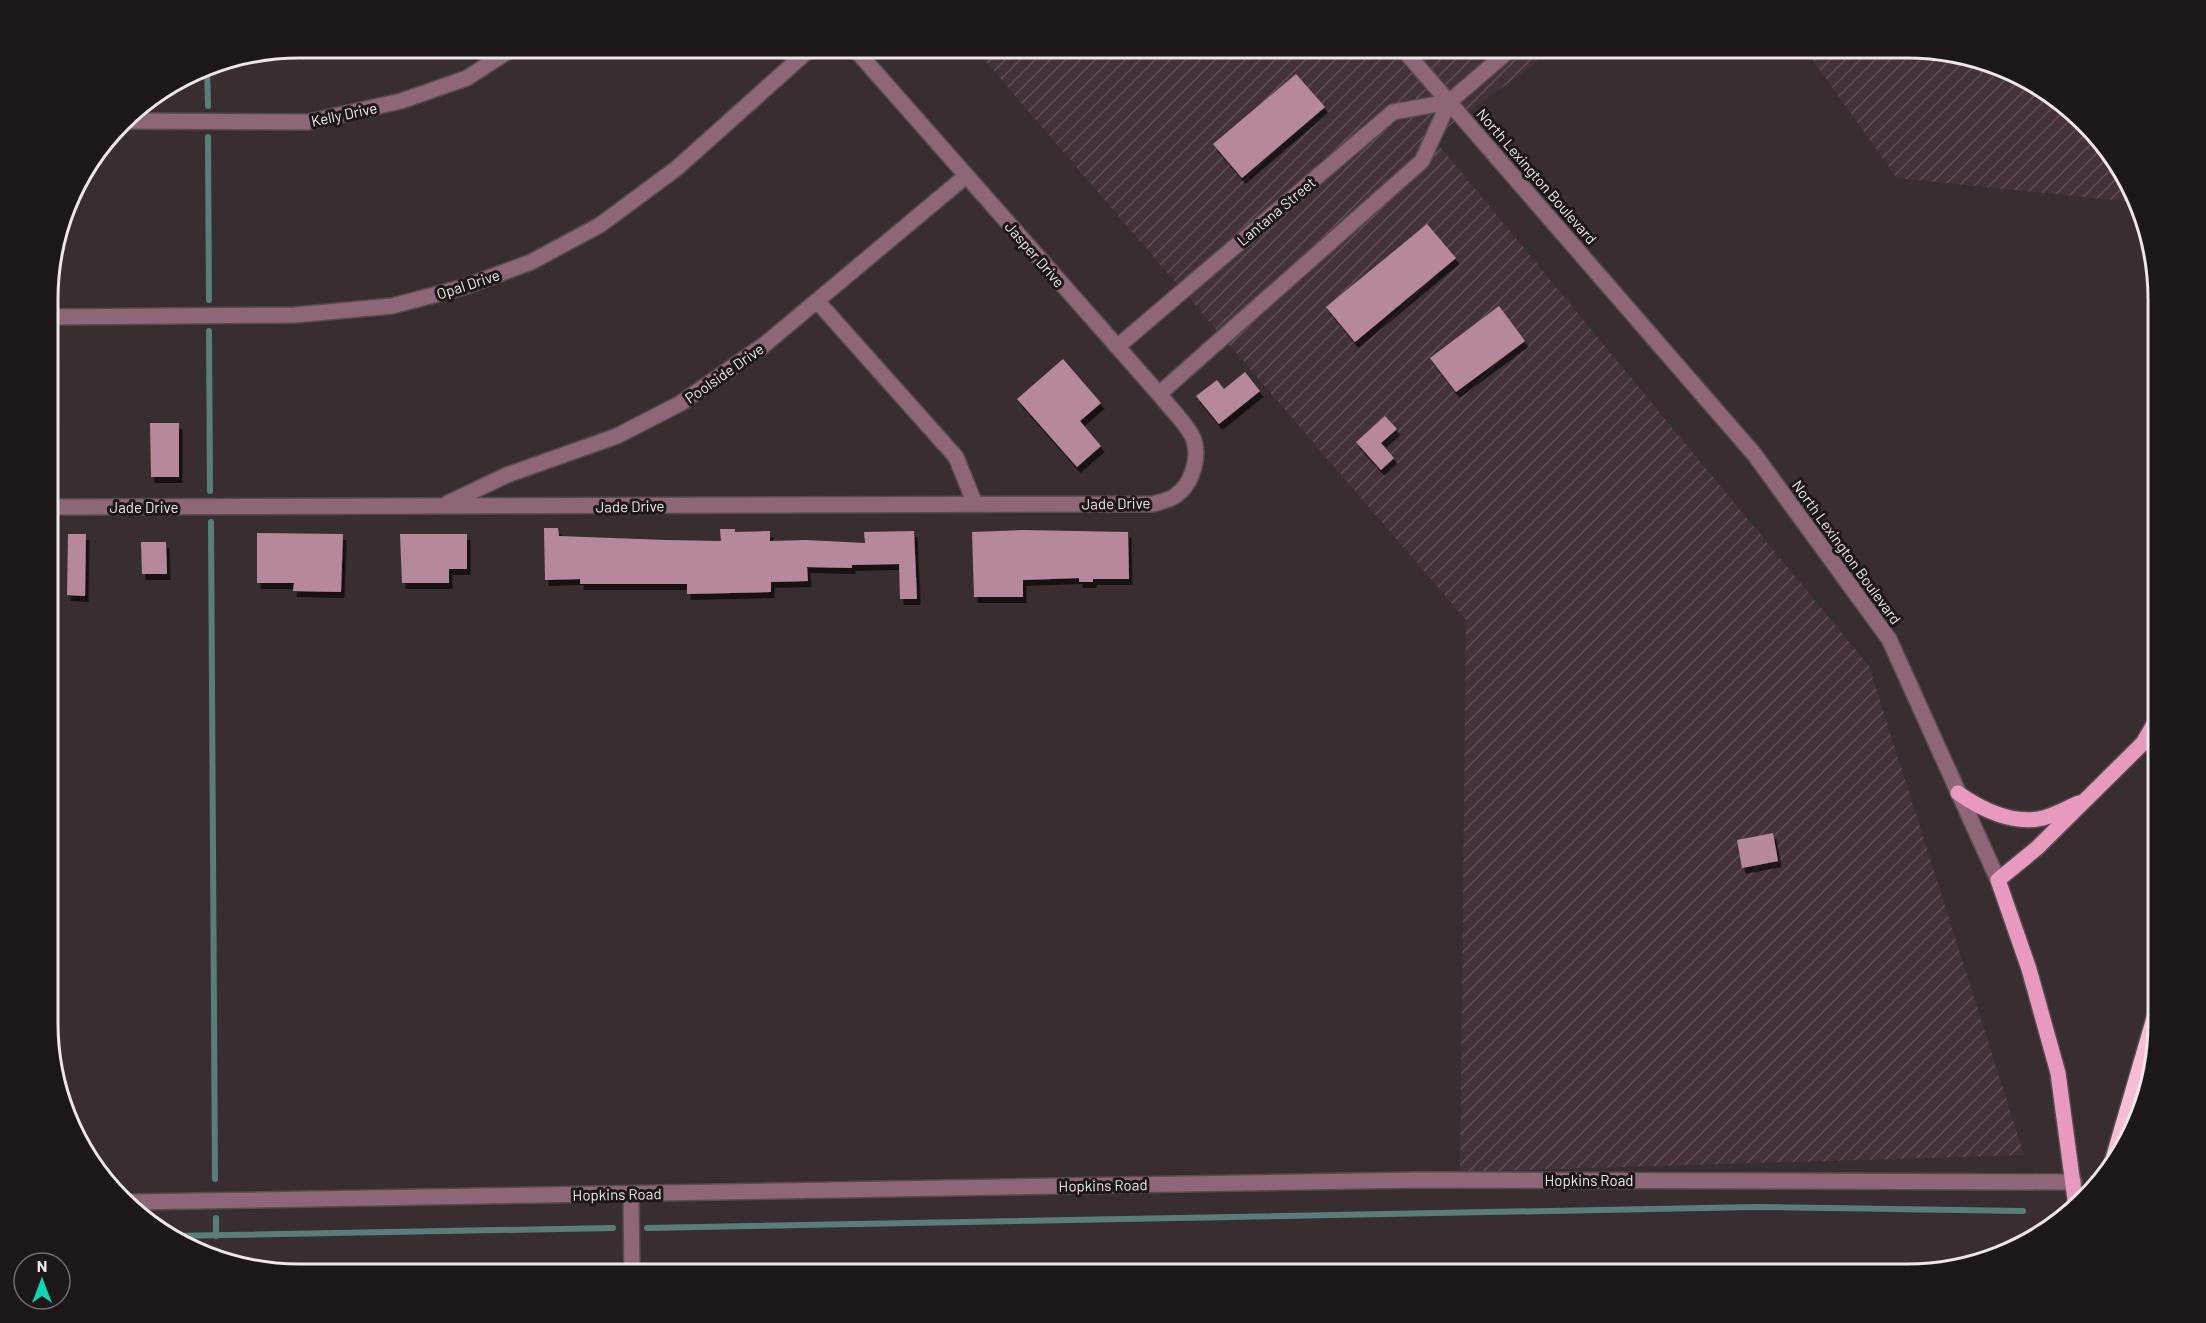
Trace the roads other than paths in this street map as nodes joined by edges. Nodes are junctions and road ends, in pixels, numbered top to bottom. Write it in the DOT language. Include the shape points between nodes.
graph roads {
  1 [pos="498,58"];
  2 [pos="800,58"];
  3 [pos="863,58"];
  4 [pos="1411,58"];
  5 [pos="1500,58"];
  6 [pos="1449,102"];
  7 [pos="138,121"];
  8 [pos="966,176"];
  9 [pos="817,301"];
  10 [pos="58,316"];
  11 [pos="1117,347"];
  12 [pos="1159,394"];
  13 [pos="1193,469"];
  14 [pos="975,504"];
  15 [pos="443,505"];
  16 [pos="58,507"];
  17 [pos="2148,734"];
  18 [pos="1958,793"];
  19 [pos="2087,799"];
  20 [pos="1998,880"];
  21 [pos="2145,1054"];
  22 [pos="2123,1130"];
  23 [pos="2074,1182"];
  24 [pos="631,1194"];
  25 [pos="2075,1196"];
  26 [pos="138,1202"];
  27 [pos="632,1264"];
  1 -- 7 [label="street, Kelly Drive" via="467,78 401,101 308,123"];
  2 -- 10 [label="street, Opal Drive" via="677,168 600,225 531,262 464,288 392,306 295,315"];
  3 -- 8 [label="street, Jasper Drive"];
  4 -- 6 [label="street, North Lexington Boulevard"];
  5 -- 6 [label="street"];
  6 -- 11 [label="street, Lantana Street" via="1393,112"];
  6 -- 12 [label="street" via="1422,161"];
  6 -- 18 [label="street, North Lexington Boulevard" via="1754,454 1889,639"];
  8 -- 9 [label="street, Poolside Drive"];
  8 -- 11 [label="street, Jasper Drive"];
  9 -- 14 [label="street" via="956,457"];
  9 -- 15 [label="street, Poolside Drive" via="764,345 681,404 617,435 507,475"];
  11 -- 12 [label="street, Jasper Drive"];
  12 -- 13 [label="street, Jasper Drive" via="1191,434 1196,448"];
  13 -- 14 [label="street, Jade Drive" via="1186,485 1174,497 1153,504"];
  14 -- 15 [label="street, Jade Drive"];
  15 -- 16 [label="street, Jade Drive"];
  17 -- 19 [label="main road"];
  18 -- 19 [label="main road" via="1973,804 2018,819 2043,818"];
  18 -- 20 [label="street, North Lexington Boulevard"];
  19 -- 20 [label="main road"];
  20 -- 23 [label="main road, North Lexington Boulevard" via="2029,969 2058,1073"];
  21 -- 22 [label="highway"];
  23 -- 24 [label="street, Hopkins Road" via="1417,1180"];
  23 -- 25 [label="main road, North Lexington Boulevard"];
  24 -- 26 [label="street, Hopkins Road"];
  24 -- 27 [label="street"];
}
